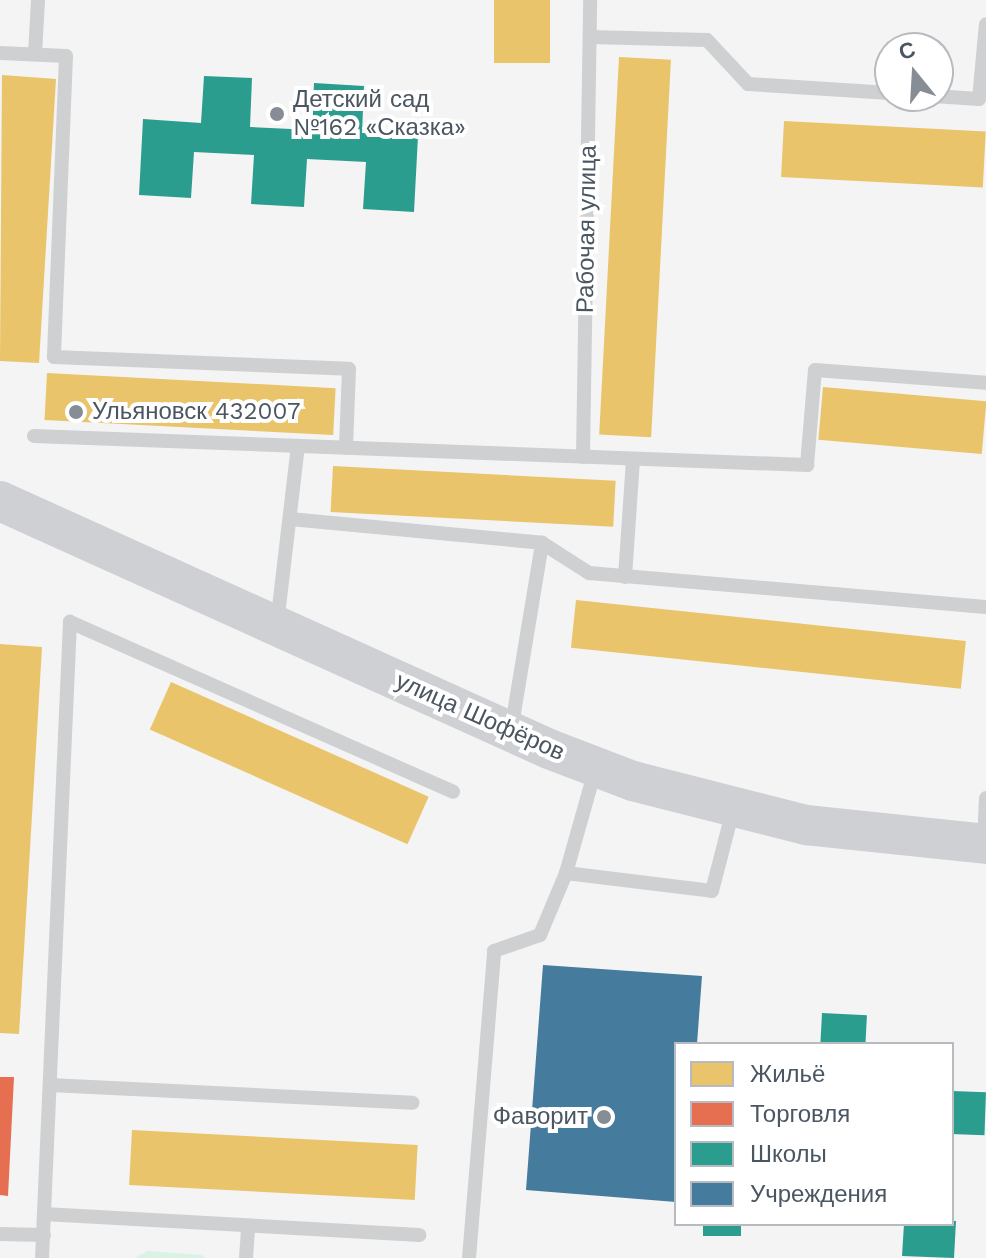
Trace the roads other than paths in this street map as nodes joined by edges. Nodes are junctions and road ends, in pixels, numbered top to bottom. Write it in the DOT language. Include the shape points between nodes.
graph roads {
  1 [pos="38,0"];
  2 [pos="590,0"];
  3 [pos="986,24"];
  4 [pos="590,37"];
  5 [pos="0,53"];
  6 [pos="35,54"];
  7 [pos="874,92"];
  8 [pos="954,97"];
  9 [pos="982,99"];
  10 [pos="986,383"];
  11 [pos="34,436"];
  12 [pos="298,446"];
  13 [pos="346,448"];
  14 [pos="583,457"];
  15 [pos="633,459"];
  16 [pos="0,501"];
  17 [pos="290,519"];
  18 [pos="542,543"];
  19 [pos="625,577"];
  20 [pos="986,607"];
  21 [pos="277,626"];
  22 [pos="511,731"];
  23 [pos="596,767"];
  24 [pos="453,792"];
  25 [pos="986,798"];
  26 [pos="733,810"];
  27 [pos="985,844"];
  28 [pos="566,873"];
  29 [pos="50,1085"];
  30 [pos="413,1103"];
  31 [pos="44,1214"];
  32 [pos="248,1228"];
  33 [pos="0,1234"];
  34 [pos="44,1235"];
  35 [pos="419,1235"];
  36 [pos="42,1258"];
  37 [pos="246,1258"];
  38 [pos="469,1258"];
  1 -- 6 [label="lane"];
  2 -- 4 [label="lane, Рабочая улица"];
  3 -- 9 [label="lane"];
  4 -- 7 [label="lane" via="707,40 748,84"];
  4 -- 14 [label="lane, Рабочая улица"];
  5 -- 6 [label="lane"];
  6 -- 13 [label="lane" via="66,56 54,357 349,369"];
  8 -- 9 [label="lane"];
  10 -- 15 [label="lane" via="815,370 807,465"];
  11 -- 12 [label="lane"];
  12 -- 13 [label="lane"];
  12 -- 17 [label="lane"];
  13 -- 14 [label="lane"];
  14 -- 15 [label="lane"];
  15 -- 19 [label="lane"];
  16 -- 21 [label="main road, улица Шофёров"];
  17 -- 18 [label="lane"];
  17 -- 21 [label="lane"];
  18 -- 19 [label="lane" via="589,573"];
  18 -- 22 [label="lane"];
  19 -- 20 [label="lane"];
  21 -- 22 [label="main road, улица Шофёров"];
  22 -- 23 [label="main road, улица Шофёров"];
  23 -- 26 [label="main road, улица Шофёров"];
  23 -- 28 [label="lane"];
  24 -- 29 [label="lane" via="70,622"];
  25 -- 27 [label="lane"];
  26 -- 27 [label="main road, улица Шофёров" via="806,825"];
  26 -- 28 [label="lane" via="712,891"];
  28 -- 38 [label="lane" via="540,935 494,951"];
  29 -- 30 [label="lane"];
  29 -- 31 [label="lane"];
  31 -- 32 [label="lane"];
  31 -- 34 [label="lane"];
  32 -- 35 [label="lane"];
  32 -- 37 [label="lane"];
  33 -- 34 [label="lane"];
  34 -- 36 [label="lane"];
}
